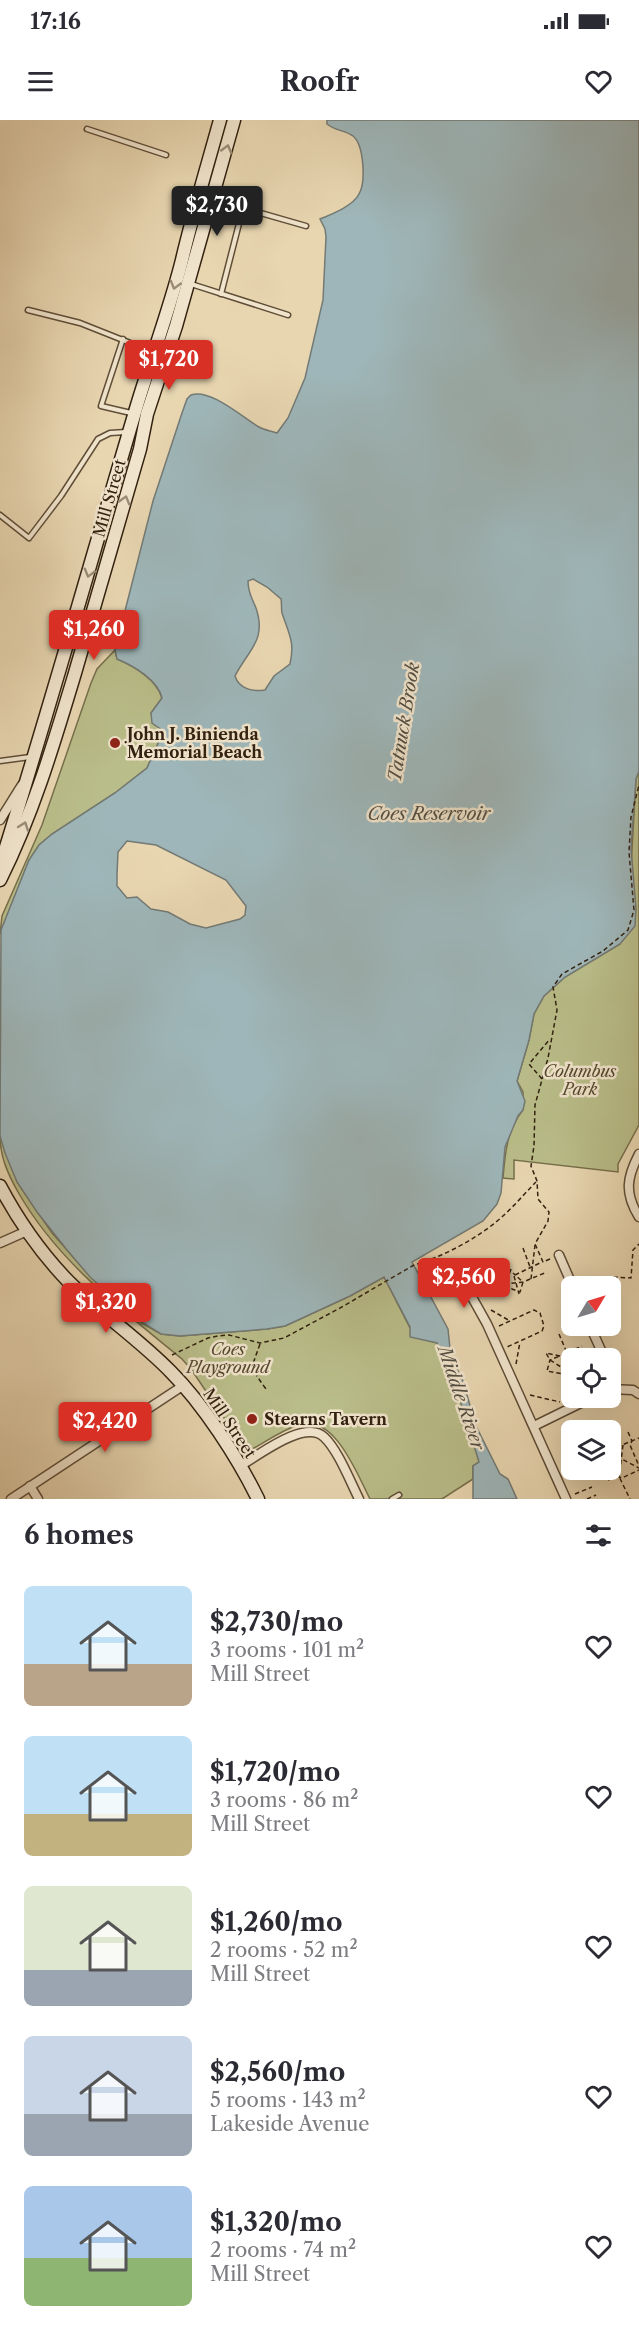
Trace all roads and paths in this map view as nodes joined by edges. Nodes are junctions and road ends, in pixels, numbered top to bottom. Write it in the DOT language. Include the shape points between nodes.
graph roads {
  1 [pos="220,120"];
  2 [pos="234,120"];
  3 [pos="87,129"];
  4 [pos="166,155"];
  5 [pos="213,199"];
  6 [pos="243,208"];
  7 [pos="306,225"];
  8 [pos="188,284"];
  9 [pos="221,294"];
  10 [pos="27,310"];
  11 [pos="288,315"];
  12 [pos="160,337"];
  13 [pos="123,339"];
  14 [pos="169,346"];
  15 [pos="154,352"];
  16 [pos="135,413"];
  17 [pos="129,432"];
  18 [pos="0,515"];
  19 [pos="34,756"];
  20 [pos="0,761"];
  21 [pos="29,772"];
  22 [pos="639,785"];
  23 [pos="0,820"];
  24 [pos="0,878"];
  25 [pos="551,1038"];
  26 [pos="542,1080"];
  27 [pos="639,1154"];
  28 [pos="537,1181"];
  29 [pos="0,1186"];
  30 [pos="639,1217"];
  31 [pos="27,1231"];
  32 [pos="0,1243"];
  33 [pos="535,1244"];
  34 [pos="639,1244"];
  35 [pos="523,1248"];
  36 [pos="559,1255"];
  37 [pos="428,1261"];
  38 [pos="542,1262"];
  39 [pos="531,1267"];
  40 [pos="547,1272"];
  41 [pos="514,1274"];
  42 [pos="568,1276"];
  43 [pos="621,1277"];
  44 [pos="531,1279"];
  45 [pos="463,1281"];
  46 [pos="516,1282"];
  47 [pos="523,1282"];
  48 [pos="505,1283"];
  49 [pos="518,1293"];
  50 [pos="490,1310"];
  51 [pos="511,1321"];
  52 [pos="498,1327"];
  53 [pos="559,1334"];
  54 [pos="520,1341"];
  55 [pos="260,1343"];
  56 [pos="582,1346"];
  57 [pos="507,1347"];
  58 [pos="565,1348"];
  59 [pos="578,1348"];
  60 [pos="172,1355"];
  61 [pos="560,1356"];
  62 [pos="550,1360"];
  63 [pos="515,1365"];
  64 [pos="548,1367"];
  65 [pos="561,1367"];
  66 [pos="543,1369"];
  67 [pos="561,1374"];
  68 [pos="184,1385"];
  69 [pos="266,1389"];
  70 [pos="621,1389"];
  71 [pos="529,1394"];
  72 [pos="639,1394"];
  73 [pos="561,1402"];
  74 [pos="571,1408"];
  75 [pos="534,1426"];
  76 [pos="628,1432"];
  77 [pos="639,1438"];
  78 [pos="632,1441"];
  79 [pos="623,1445"];
  80 [pos="622,1458"];
  81 [pos="621,1464"];
  82 [pos="240,1466"];
  83 [pos="639,1468"];
  84 [pos="621,1477"];
  85 [pos="621,1480"];
  86 [pos="30,1486"];
  87 [pos="592,1487"];
  88 [pos="399,1495"];
  89 [pos="596,1495"];
  90 [pos="570,1497"];
  91 [pos="11,1499"];
  92 [pos="39,1499"];
  93 [pos="258,1499"];
  94 [pos="358,1499"];
  95 [pos="392,1499"];
  96 [pos="586,1499"];
  97 [pos="630,1499"];
  1 -- 12 [label="main road, Mill Street, one-way"];
  5 -- 2 [label="main road, Mill Street, one-way"];
  3 -- 4 [label="lane"];
  5 -- 6 [label="lane"];
  5 -- 8 [label="main road, Mill Street"];
  6 -- 7 [label="lane"];
  6 -- 9 [label="lane"];
  8 -- 9 [label="lane"];
  8 -- 14 [label="main road, Mill Street"];
  9 -- 11 [label="lane"];
  10 -- 13 [label="lane"];
  12 -- 14 [label="main road"];
  12 -- 15 [label="main road, Mill Street"];
  13 -- 15 [label="lane"];
  13 -- 16 [label="lane" via="101,406"];
  24 -- 14 [label="main road, Mill Street, one-way" via="17,847 46,765"];
  15 -- 16 [label="main road, Mill Street"];
  16 -- 17 [label="main road, Mill Street"];
  17 -- 18 [label="lane" via="110,433 98,439 29,538"];
  17 -- 19 [label="main road, Mill Street, one-way"];
  19 -- 20 [label="lane"];
  19 -- 21 [label="main road, Mill Street"];
  21 -- 23 [label="street"];
  21 -- 24 [label="main road, Mill Street"];
  22 -- 25 [label="path" via="631,817 629,852 634,910 628,930 603,951 562,974 553,987 557,1010"];
  25 -- 26 [label="path"];
  25 -- 26 [label="path" via="529,1064"];
  26 -- 28 [label="path" via="535,1105 531,1166"];
  27 -- 30 [label="street" via="630,1172 629,1198"];
  28 -- 33 [label="path" via="538,1199 549,1212"];
  28 -- 37 [label="path" via="496,1222"];
  29 -- 31 [label="main road, Mill Street"];
  31 -- 32 [label="street"];
  31 -- 68 [label="main road, Mill Street" via="69,1282"];
  33 -- 38 [label="path"];
  33 -- 39 [label="path"];
  34 -- 43 [label="path" via="633,1250 631,1278"];
  35 -- 39 [label="path"];
  36 -- 38 [label="path"];
  36 -- 42 [label="street"];
  37 -- 45 [label="path"];
  37 -- 55 [label="path" via="384,1281 284,1338"];
  38 -- 39 [label="path"];
  39 -- 41 [label="path"];
  39 -- 44 [label="path"];
  40 -- 44 [label="path"];
  41 -- 46 [label="path"];
  41 -- 47 [label="path"];
  41 -- 48 [label="path" via="511,1268"];
  44 -- 47 [label="path"];
  45 -- 75 [label="street"];
  46 -- 47 [label="path"];
  46 -- 48 [label="path"];
  46 -- 49 [label="path"];
  47 -- 49 [label="path"];
  48 -- 49 [label="path"];
  50 -- 51 [label="path"];
  51 -- 52 [label="path"];
  51 -- 54 [label="path" via="534,1310 540,1313 542,1331"];
  53 -- 58 [label="path"];
  54 -- 57 [label="path"];
  54 -- 63 [label="path"];
  55 -- 60 [label="path" via="218,1336"];
  55 -- 69 [label="path" via="253,1366"];
  56 -- 59 [label="path"];
  61 -- 62 [label="path"];
  61 -- 62 [label="path" via="546,1353"];
  62 -- 64 [label="path"];
  62 -- 65 [label="path"];
  64 -- 66 [label="path"];
  64 -- 67 [label="path" via="547,1371"];
  68 -- 82 [label="main road, Mill Street"];
  68 -- 86 [label="street"];
  70 -- 72 [label="street"];
  71 -- 73 [label="path"];
  74 -- 75 [label="street"];
  75 -- 90 [label="street"];
  76 -- 78 [label="path"];
  77 -- 78 [label="path"];
  78 -- 79 [label="path"];
  78 -- 83 [label="path"];
  79 -- 80 [label="path"];
  80 -- 81 [label="path"];
  80 -- 83 [label="path"];
  82 -- 93 [label="main road, Mill Street"];
  82 -- 94 [label="street" via="292,1436 310,1431 329,1443"];
  83 -- 84 [label="path"];
  85 -- 97 [label="path"];
  86 -- 91 [label="street"];
  86 -- 92 [label="street"];
  87 -- 90 [label="path"];
  88 -- 95 [label="lane"];
  89 -- 96 [label="path"];
}
